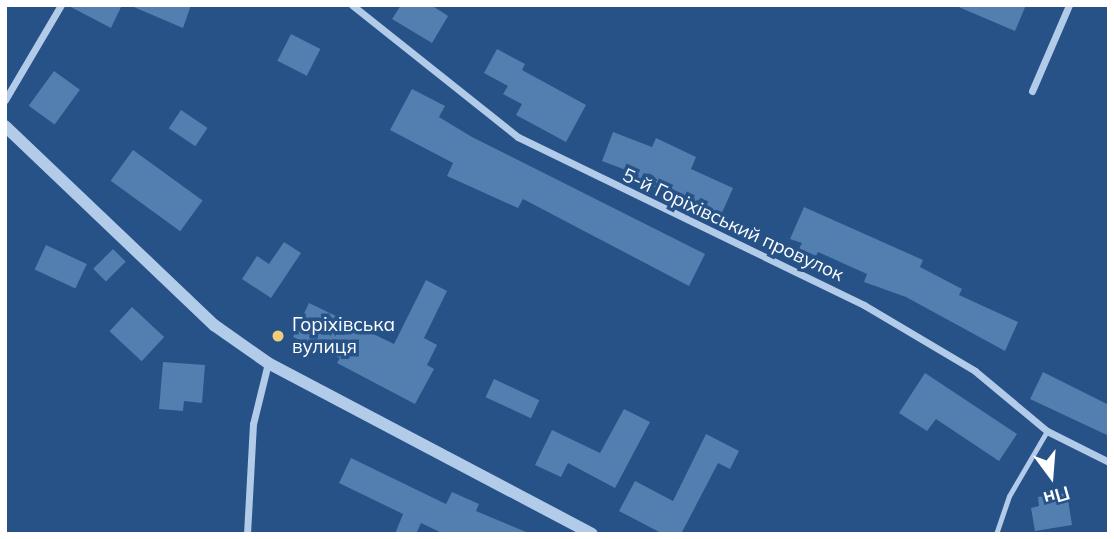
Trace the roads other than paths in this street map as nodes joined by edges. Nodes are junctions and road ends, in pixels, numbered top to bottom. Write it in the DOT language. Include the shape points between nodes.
graph roads {
  1 [pos="61,5"];
  2 [pos="352,5"];
  3 [pos="1069,5"];
  4 [pos="1032,91"];
  5 [pos="5,100"];
  6 [pos="5,126"];
  7 [pos="268,363"];
  8 [pos="1047,431"];
  9 [pos="1109,462"];
  10 [pos="247,534"];
  11 [pos="592,534"];
  12 [pos="996,534"];
  1 -- 5 [label="street"];
  2 -- 8 [label="street, 5-й Горіхівський провулок" via="519,137 864,305 975,371"];
  3 -- 4 [label="street"];
  6 -- 7 [label="street" via="214,325"];
  7 -- 10 [label="street" via="253,424"];
  7 -- 11 [label="street"];
  8 -- 9 [label="street, 5-й Горіхівський провулок"];
  8 -- 12 [label="lane" via="1009,496"];
}
